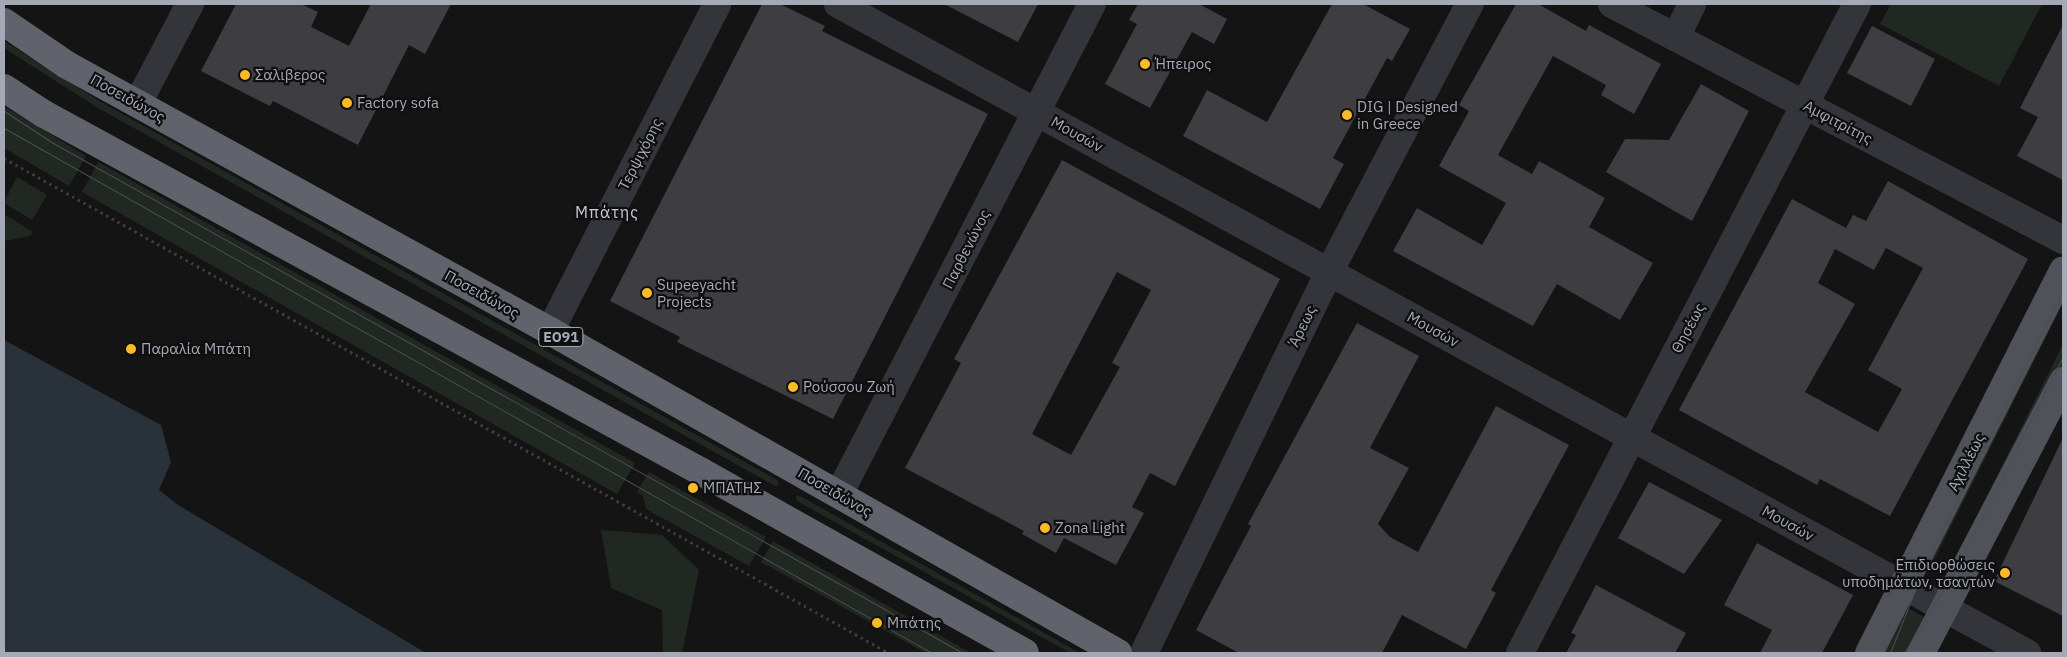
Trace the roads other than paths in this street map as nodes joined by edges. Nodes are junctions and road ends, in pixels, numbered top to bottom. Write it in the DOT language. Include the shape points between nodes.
graph roads {
  1 [pos="190,4"];
  2 [pos="716,4"];
  3 [pos="838,4"];
  4 [pos="1092,4"];
  5 [pos="1470,4"];
  6 [pos="1612,4"];
  7 [pos="1692,4"];
  8 [pos="1857,4"];
  9 [pos="4,22"];
  10 [pos="1676,37"];
  11 [pos="4,88"];
  12 [pos="138,103"];
  13 [pos="1805,105"];
  14 [pos="1036,112"];
  15 [pos="2063,240"];
  16 [pos="2063,270"];
  17 [pos="1329,272"];
  18 [pos="550,331"];
  19 [pos="2063,381"];
  20 [pos="1631,437"];
  21 [pos="839,494"];
  22 [pos="1903,586"];
  23 [pos="1946,609"];
  24 [pos="1025,653"];
  25 [pos="1118,653"];
  26 [pos="1144,653"];
  27 [pos="1520,653"];
  28 [pos="1869,653"];
  29 [pos="1921,653"];
  30 [pos="2027,653"];
  1 -- 12 [label="street"];
  2 -- 18 [label="street, Τερψιχόρης"];
  3 -- 14 [label="street, Μουσών"];
  4 -- 14 [label="street, Παρθενώνος"];
  5 -- 17 [label="street, Άρεως"];
  6 -- 10 [label="street, Αμφιτρίτης"];
  7 -- 10 [label="street"];
  8 -- 13 [label="street, Θησέως"];
  9 -- 12 [label="highway, Ποσειδώνος / ΕΟ91" via="67,65"];
  10 -- 13 [label="street, Αμφιτρίτης"];
  11 -- 24 [label="highway" via="44,114 700,471"];
  12 -- 18 [label="highway, Ποσειδώνος / ΕΟ91"];
  13 -- 15 [label="street, Αμφιτρίτης"];
  13 -- 20 [label="street, Θησέως"];
  14 -- 17 [label="street, Μουσών"];
  14 -- 21 [label="street, Παρθενώνος"];
  16 -- 22 [label="main road, Αχιλλέως"];
  17 -- 20 [label="street, Μουσών"];
  17 -- 26 [label="street, Άρεως"];
  18 -- 21 [label="highway, Ποσειδώνος / ΕΟ91"];
  19 -- 23 [label="main road"];
  20 -- 22 [label="street, Μουσών"];
  20 -- 27 [label="street, Θησέως"];
  21 -- 25 [label="highway, Ποσειδώνος / ΕΟ91"];
  22 -- 23 [label="street, Μουσών"];
  22 -- 28 [label="main road, Αχιλλέως"];
  23 -- 29 [label="main road"];
  23 -- 30 [label="street, Μουσών"];
}
